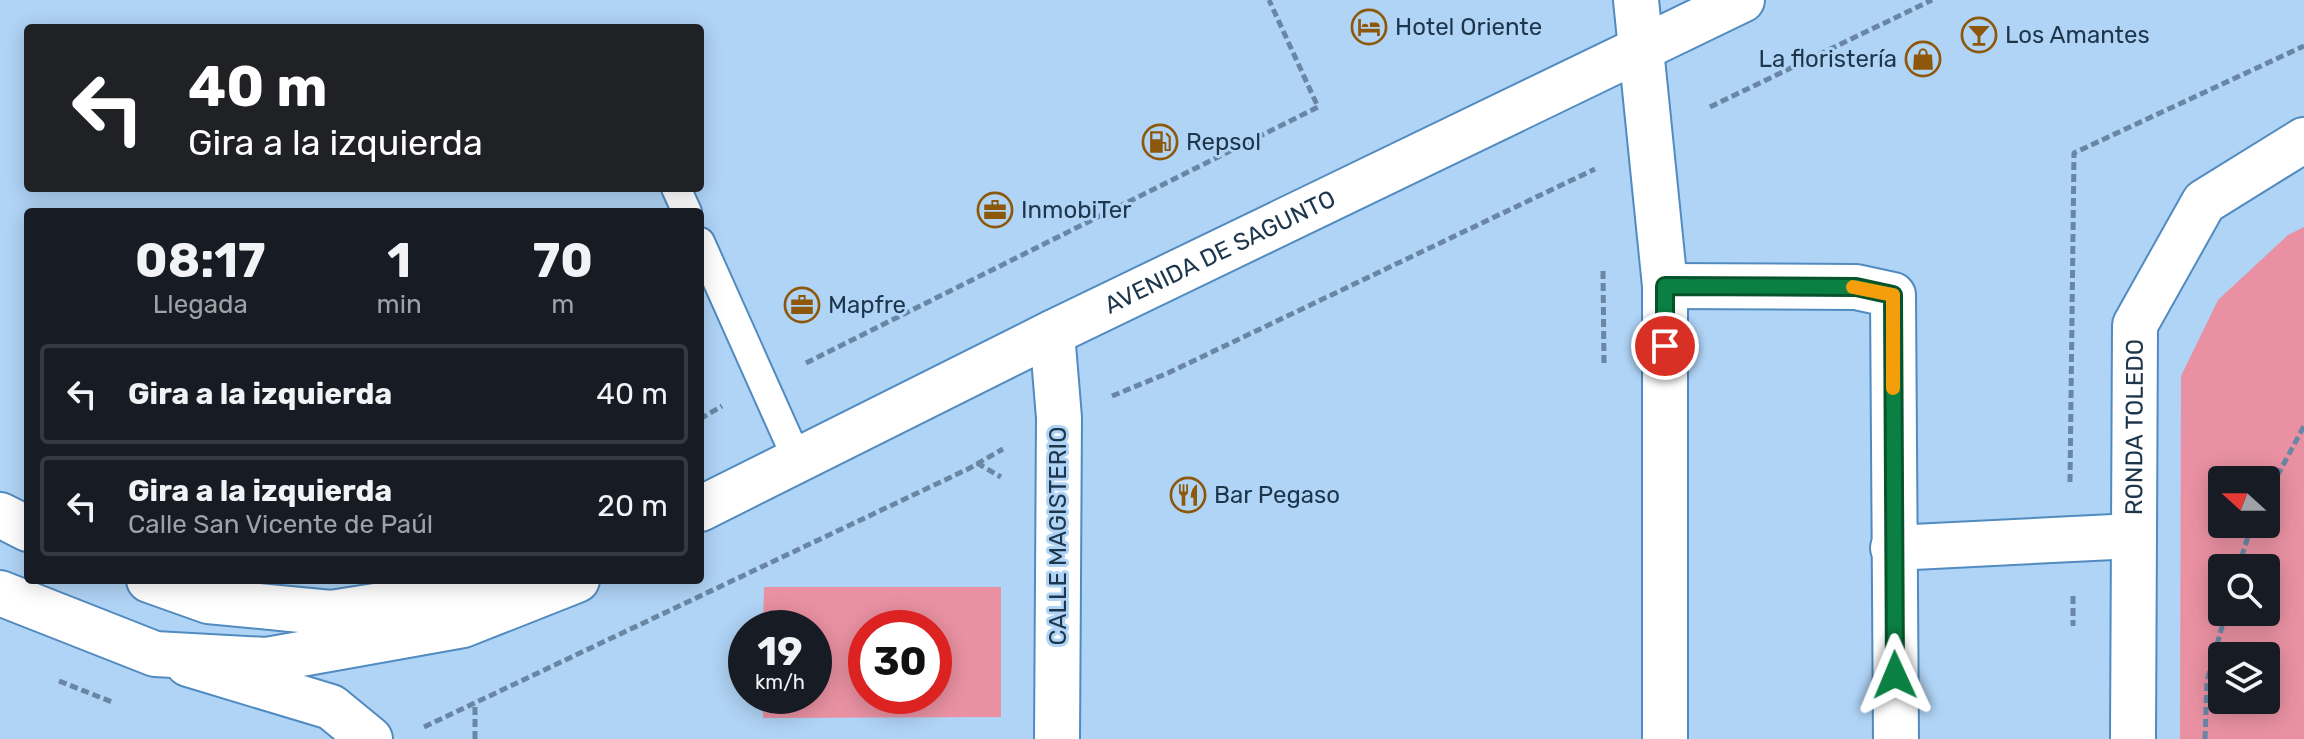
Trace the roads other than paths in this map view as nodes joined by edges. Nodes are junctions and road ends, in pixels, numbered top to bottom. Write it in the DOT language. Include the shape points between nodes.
graph roads {
  1 [pos="1636,0"];
  2 [pos="1742,0"];
  3 [pos="1642,50"];
  4 [pos="2304,140"];
  5 [pos="704,251"];
  6 [pos="1665,286"];
  7 [pos="1052,333"];
  8 [pos="797,459"];
  9 [pos="704,506"];
  10 [pos="2134,536"];
  11 [pos="1893,548"];
  12 [pos="160,584"];
  13 [pos="480,584"];
  14 [pos="567,584"];
  15 [pos="0,593"];
  16 [pos="155,654"];
  17 [pos="370,739"];
  18 [pos="1057,739"];
  19 [pos="1665,739"];
  20 [pos="1896,739"];
  21 [pos="2133,739"];
  1 -- 3 [label="street"];
  2 -- 3 [label="street, AVENIDA DE SAGUNTO"];
  3 -- 6 [label="street"];
  3 -- 7 [label="street, AVENIDA DE SAGUNTO"];
  4 -- 10 [label="street, RONDA TOLEDO" via="2204,202 2135,325"];
  5 -- 8 [label="lane"];
  6 -- 11 [label="street" via="1856,287 1893,295"];
  6 -- 19 [label="street"];
  7 -- 8 [label="street, AVENIDA DE SAGUNTO"];
  7 -- 18 [label="street, CALLE MAGISTERIO" via="1059,418"];
  8 -- 9 [label="street, AVENIDA DE SAGUNTO"];
  10 -- 11 [label="street"];
  10 -- 21 [label="street, RONDA TOLEDO"];
  11 -- 20 [label="street"];
  12 -- 13 [label="street" via="208,601 331,613 452,594"];
  14 -- 16 [label="street" via="463,625 267,660"];
  15 -- 16 [label="street"];
  16 -- 17 [label="street" via="331,707"];
}
